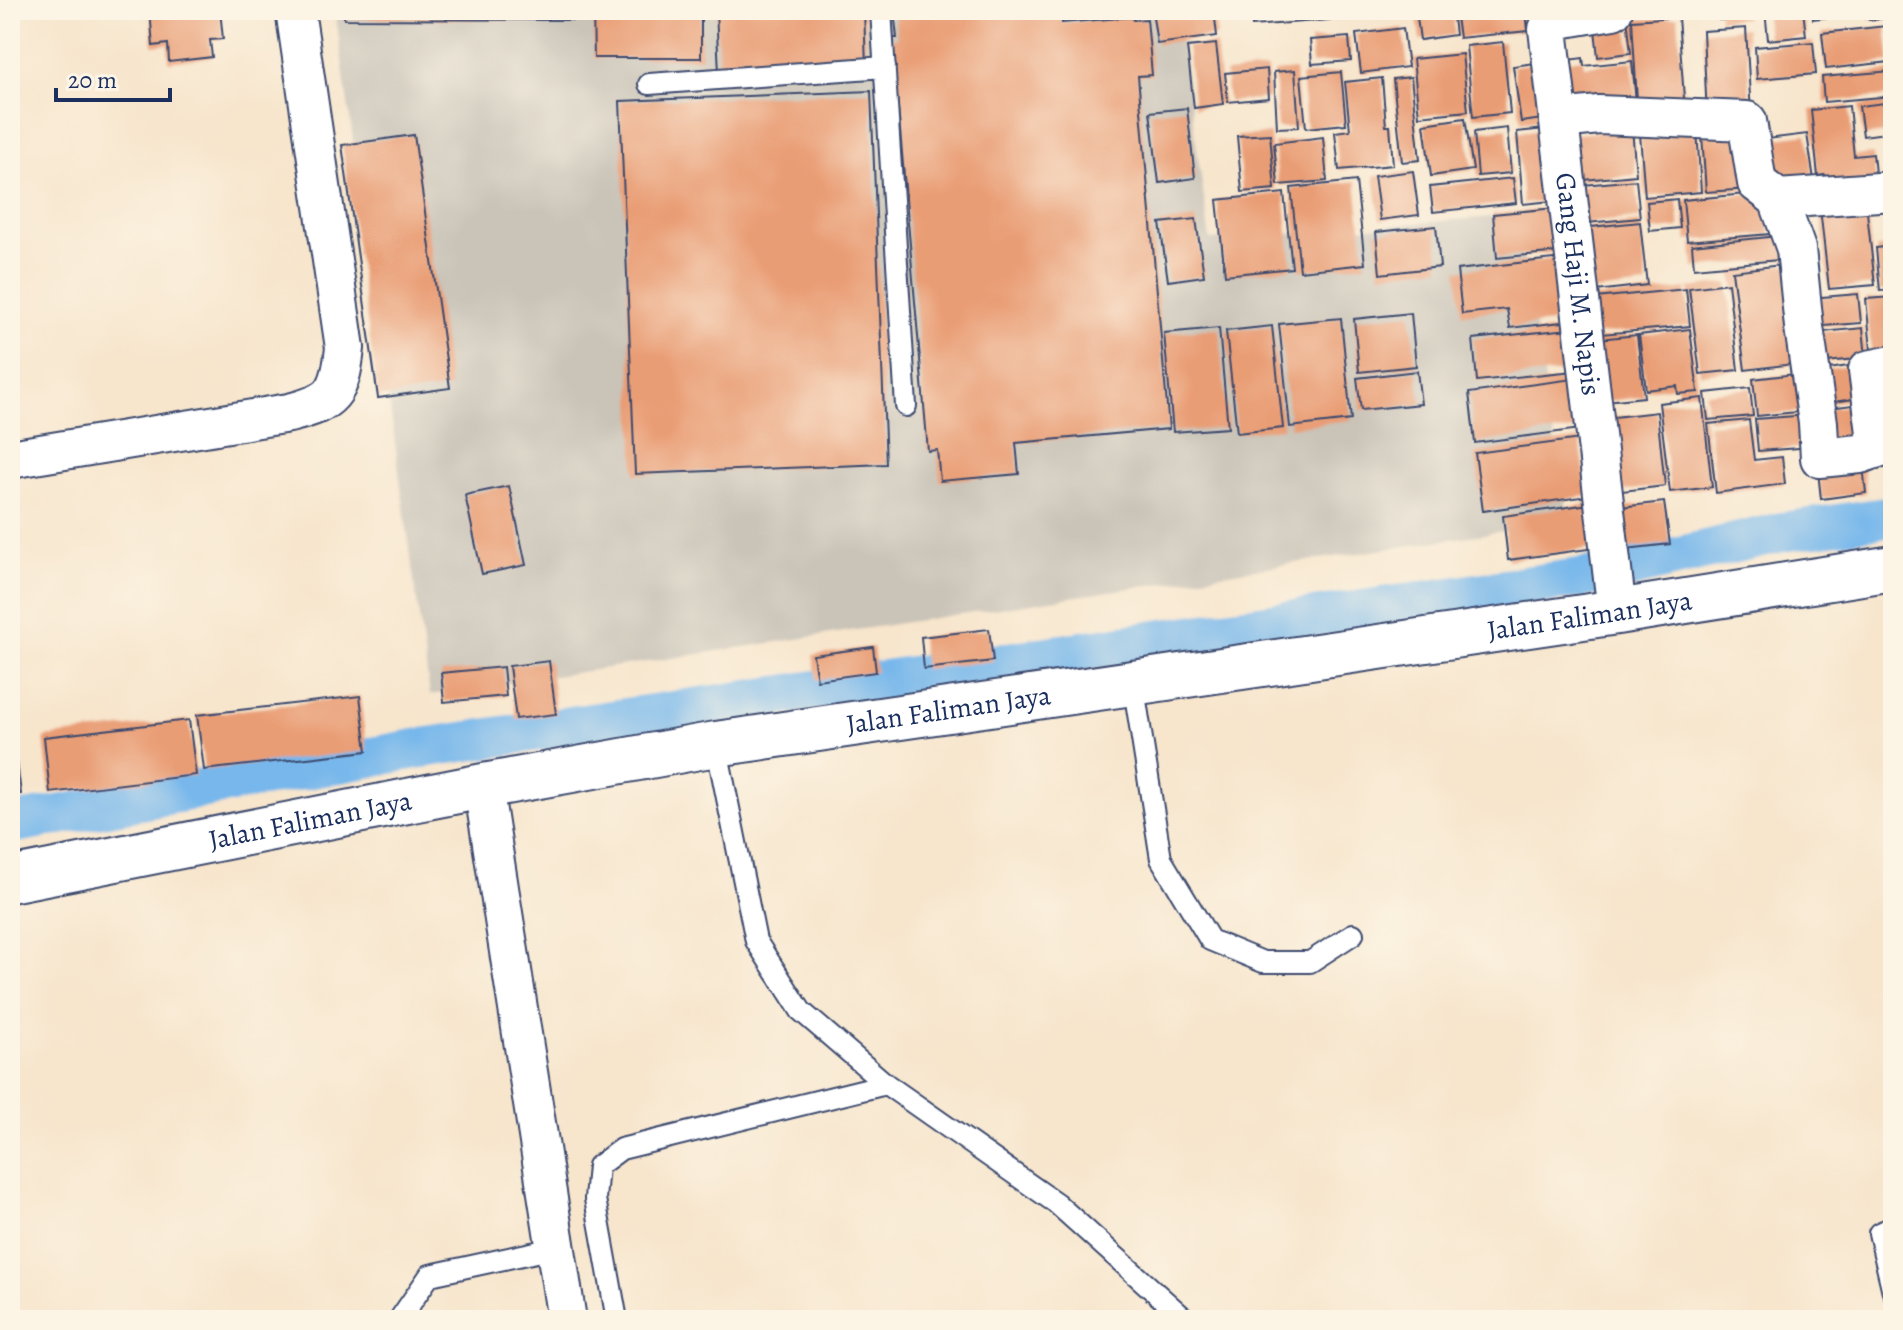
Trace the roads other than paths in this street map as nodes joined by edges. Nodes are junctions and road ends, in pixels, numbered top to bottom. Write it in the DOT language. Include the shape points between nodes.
graph roads {
  1 [pos="295,10"];
  2 [pos="881,10"];
  3 [pos="1613,10"];
  4 [pos="885,67"];
  5 [pos="649,84"];
  6 [pos="1560,119"];
  7 [pos="1893,191"];
  8 [pos="1778,199"];
  9 [pos="1893,365"];
  10 [pos="906,406"];
  11 [pos="10,459"];
  12 [pos="1893,568"];
  13 [pos="1616,604"];
  14 [pos="1133,682"];
  15 [pos="716,744"];
  16 [pos="483,786"];
  17 [pos="10,880"];
  18 [pos="1353,934"];
  19 [pos="886,1084"];
  20 [pos="1893,1227"];
  21 [pos="555,1248"];
  22 [pos="1893,1292"];
  23 [pos="399,1320"];
  24 [pos="567,1320"];
  25 [pos="617,1320"];
  26 [pos="1186,1320"];
  1 -- 11 [label="street" via="345,348 342,373 330,397 289,413"];
  2 -- 4 [label="lane"];
  3 -- 6 [label="street, Gang Haji M. Napis" via="1553,20 1548,29"];
  4 -- 5 [label="lane"];
  4 -- 10 [label="lane"];
  6 -- 8 [label="street" via="1599,115 1747,121 1757,183"];
  6 -- 13 [label="street, Gang Haji M. Napis"];
  7 -- 8 [label="street"];
  8 -- 9 [label="street" via="1796,249 1820,458 1878,448 1868,370"];
  12 -- 13 [label="street, Jalan Faliman Jaya"];
  13 -- 14 [label="street, Jalan Faliman Jaya"];
  14 -- 15 [label="street, Jalan Faliman Jaya"];
  14 -- 18 [label="lane" via="1161,859 1210,940 1263,962 1310,962"];
  15 -- 16 [label="street, Jalan Faliman Jaya"];
  15 -- 19 [label="lane" via="756,941 801,1011"];
  16 -- 17 [label="street, Jalan Faliman Jaya"];
  16 -- 21 [label="street"];
  19 -- 25 [label="lane" via="621,1149 598,1166 595,1199"];
  19 -- 26 [label="lane" via="1056,1203"];
  20 -- 22 [label="lane" via="1879,1233"];
  21 -- 23 [label="lane" via="430,1275"];
  21 -- 24 [label="street"];
}
